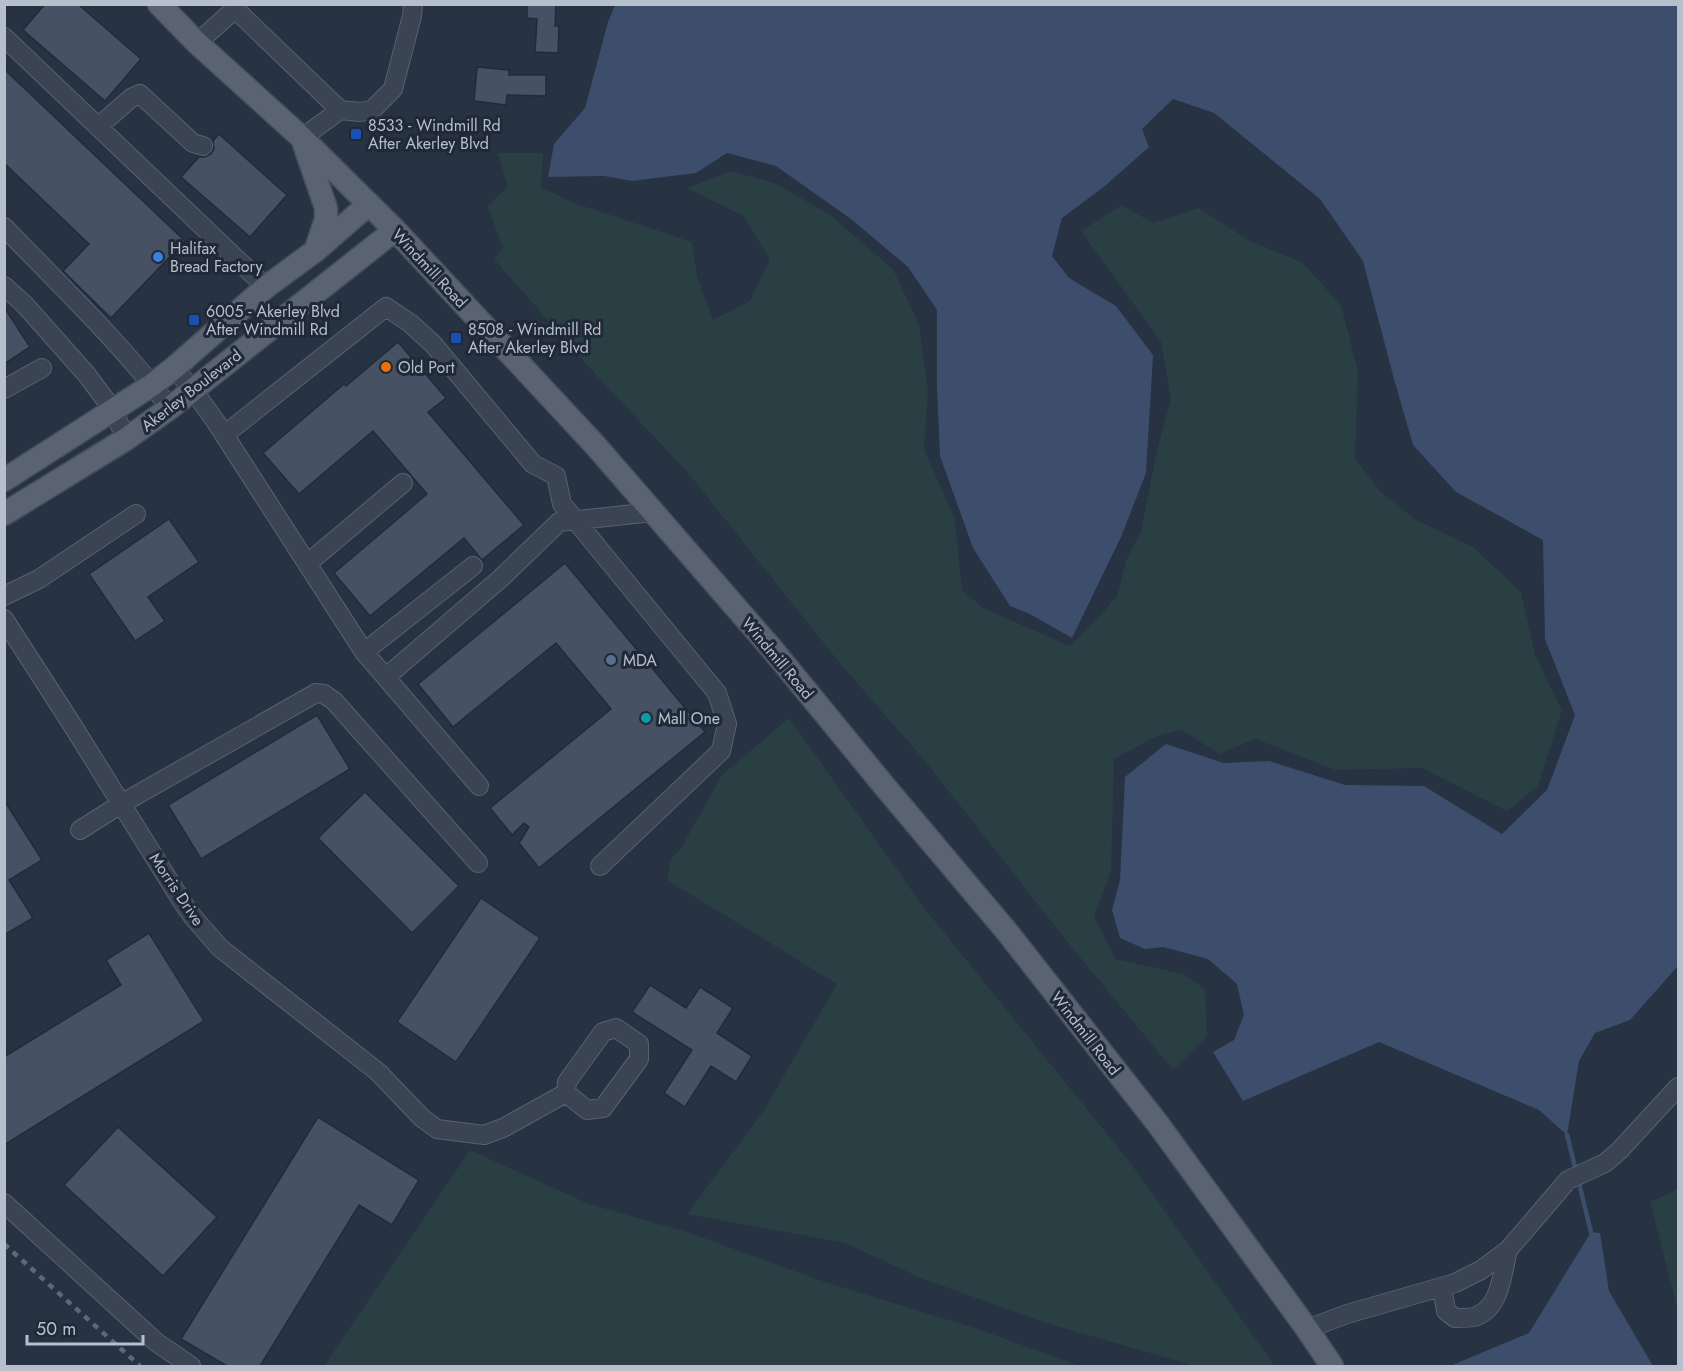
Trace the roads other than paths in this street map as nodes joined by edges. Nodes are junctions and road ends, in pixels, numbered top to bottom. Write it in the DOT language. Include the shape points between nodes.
graph roads {
  1 [pos="159,4"];
  2 [pos="413,4"];
  3 [pos="4,38"];
  4 [pos="197,43"];
  5 [pos="340,110"];
  6 [pos="98,127"];
  7 [pos="302,138"];
  8 [pos="203,146"];
  9 [pos="369,204"];
  10 [pos="4,227"];
  11 [pos="395,230"];
  12 [pos="315,251"];
  13 [pos="4,286"];
  14 [pos="266,287"];
  15 [pos="42,368"];
  16 [pos="174,368"];
  17 [pos="152,385"];
  18 [pos="4,388"];
  19 [pos="193,390"];
  20 [pos="170,408"];
  21 [pos="113,410"];
  22 [pos="224,435"];
  23 [pos="126,440"];
  24 [pos="4,480"];
  25 [pos="403,483"];
  26 [pos="653,512"];
  27 [pos="4,514"];
  28 [pos="136,514"];
  29 [pos="575,520"];
  30 [pos="308,564"];
  31 [pos="473,567"];
  32 [pos="4,596"];
  33 [pos="4,619"];
  34 [pos="364,652"];
  35 [pos="386,678"];
  36 [pos="479,786"];
  37 [pos="121,804"];
  38 [pos="80,830"];
  39 [pos="478,863"];
  40 [pos="600,866"];
  41 [pos="1678,1087"];
  42 [pos="566,1093"];
  43 [pos="4,1203"];
  44 [pos="1508,1250"];
  45 [pos="1442,1287"];
  46 [pos="1306,1329"];
  47 [pos="191,1366"];
  48 [pos="1332,1366"];
  1 -- 4 [label="main road, Windmill Road"];
  2 -- 5 [label="street" via="393,89 372,110"];
  3 -- 6 [label="street"];
  4 -- 5 [label="street" via="235,9"];
  4 -- 7 [label="main road, Windmill Road"];
  5 -- 7 [label="street"];
  6 -- 8 [label="street" via="140,94 193,143"];
  6 -- 14 [label="street"];
  7 -- 9 [label="main road, Windmill Road"];
  7 -- 12 [label="main road" via="326,208"];
  9 -- 11 [label="main road, Windmill Road"];
  9 -- 12 [label="main road, Akerley Boulevard"];
  10 -- 17 [label="street"];
  11 -- 19 [label="main road, Akerley Boulevard"];
  11 -- 26 [label="main road, Windmill Road"];
  12 -- 14 [label="main road, Akerley Boulevard"];
  13 -- 21 [label="street" via="87,375"];
  14 -- 16 [label="main road, Akerley Boulevard"];
  15 -- 18 [label="street"];
  16 -- 17 [label="main road, Akerley Boulevard"];
  16 -- 19 [label="street"];
  17 -- 20 [label="street"];
  17 -- 21 [label="main road, Akerley Boulevard"];
  19 -- 20 [label="main road, Akerley Boulevard"];
  19 -- 22 [label="street"];
  20 -- 23 [label="main road, Akerley Boulevard"];
  21 -- 23 [label="street"];
  21 -- 24 [label="main road, Akerley Boulevard"];
  22 -- 29 [label="street" via="386,307 433,344 532,464 556,476 562,504"];
  22 -- 30 [label="street"];
  23 -- 27 [label="main road, Akerley Boulevard"];
  25 -- 30 [label="street"];
  26 -- 29 [label="street"];
  26 -- 46 [label="main road, Windmill Road" via="1015,942 1158,1124"];
  28 -- 32 [label="street" via="39,579"];
  29 -- 35 [label="street" via="559,522"];
  29 -- 40 [label="street" via="717,693 727,724 721,751"];
  30 -- 34 [label="street"];
  31 -- 34 [label="street"];
  33 -- 37 [label="street, Morris Drive"];
  34 -- 35 [label="street"];
  35 -- 36 [label="street"];
  37 -- 38 [label="street"];
  37 -- 39 [label="street" via="316,693 324,694"];
  37 -- 42 [label="street, Morris Drive" via="183,903 220,948 378,1072 437,1129 484,1135"];
  41 -- 44 [label="street" via="1605,1163 1568,1180"];
  42 -- 42 [label="street" via="587,1110 603,1108 639,1059 639,1044 616,1028 603,1032 567,1082"];
  43 -- 47 [label="street" via="156,1342"];
  44 -- 45 [label="street" via="1481,1270"];
  44 -- 45 [label="street" via="1496,1299 1482,1313 1455,1318 1446,1311"];
  45 -- 46 [label="street"];
  46 -- 48 [label="main road, Windmill Road"];
}
